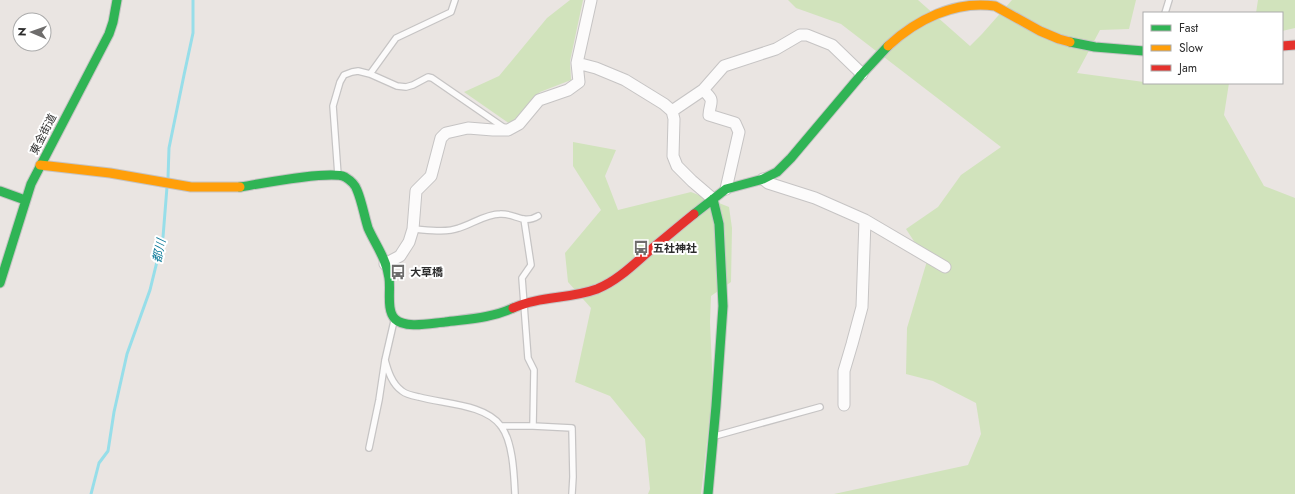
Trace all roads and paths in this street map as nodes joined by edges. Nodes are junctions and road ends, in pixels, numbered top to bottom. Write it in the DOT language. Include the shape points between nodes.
graph roads {
  1 [pos="117,0"];
  2 [pos="455,0"];
  3 [pos="591,0"];
  4 [pos="1169,0"];
  5 [pos="960,1"];
  6 [pos="1165,12"];
  7 [pos="1295,45"];
  8 [pos="1283,46"];
  9 [pos="1143,51"];
  10 [pos="577,62"];
  11 [pos="370,74"];
  12 [pos="862,74"];
  13 [pos="703,90"];
  14 [pos="672,111"];
  15 [pos="508,130"];
  16 [pos="40,165"];
  17 [pos="338,175"];
  18 [pos="763,179"];
  19 [pos="726,189"];
  20 [pos="0,191"];
  21 [pos="713,199"];
  22 [pos="25,200"];
  23 [pos="538,216"];
  24 [pos="524,219"];
  25 [pos="865,220"];
  26 [pos="413,229"];
  27 [pos="385,264"];
  28 [pos="945,267"];
  29 [pos="0,283"];
  30 [pos="523,304"];
  31 [pos="395,320"];
  32 [pos="385,360"];
  33 [pos="844,405"];
  34 [pos="820,407"];
  35 [pos="501,426"];
  36 [pos="532,426"];
  37 [pos="713,436"];
  38 [pos="369,448"];
  39 [pos="515,494"];
  40 [pos="572,494"];
  41 [pos="708,494"];
  1 -- 16 [label="main road, 東金街道" via="109,34"];
  2 -- 11 [label="lane" via="451,12 396,38"];
  3 -- 10 [label="street"];
  4 -- 6 [label="lane"];
  5 -- 9 [label="main road" via="998,7 1062,40"];
  5 -- 12 [label="main road" via="906,29 886,46"];
  7 -- 8 [label="main road"];
  10 -- 14 [label="street" via="624,80"];
  10 -- 15 [label="street" via="579,82 568,90 539,100 519,124"];
  11 -- 15 [label="lane" via="397,86 406,87 428,77 432,78"];
  11 -- 17 [label="lane" via="352,72 344,75 340,82 333,106"];
  12 -- 13 [label="street" via="832,45 807,35 800,35 776,49 724,66"];
  12 -- 18 [label="main road" via="784,166"];
  13 -- 14 [label="street"];
  13 -- 19 [label="street" via="712,101 709,115 735,123 739,132"];
  14 -- 21 [label="street" via="673,156 677,166"];
  15 -- 26 [label="street" via="468,128 446,133 440,138 431,176 416,192"];
  16 -- 17 [label="main road" via="110,173 191,187 238,187 319,175"];
  16 -- 22 [label="main road, 東金街道"];
  17 -- 27 [label="main road" via="348,178 357,189 368,227"];
  18 -- 19 [label="main road"];
  18 -- 25 [label="street" via="768,184 815,198"];
  19 -- 21 [label="main road"];
  20 -- 22 [label="main road"];
  21 -- 30 [label="main road" via="610,284 580,295"];
  21 -- 37 [label="main road" via="719,224 723,306"];
  22 -- 29 [label="main road, 東金街道"];
  23 -- 24 [label="lane"];
  24 -- 26 [label="lane" via="500,214 453,230"];
  24 -- 30 [label="lane" via="531,265 522,278"];
  25 -- 28 [label="street"];
  25 -- 33 [label="street" via="862,307 844,372"];
  26 -- 27 [label="street" via="405,250 400,256"];
  27 -- 31 [label="main road" via="389,277 390,308"];
  30 -- 31 [label="main road" via="497,315 414,325"];
  30 -- 36 [label="lane" via="528,358 534,370"];
  31 -- 32 [label="lane"];
  32 -- 35 [label="lane" via="395,384 402,391 425,399 484,412"];
  32 -- 38 [label="lane"];
  34 -- 37 [label="lane"];
  35 -- 36 [label="lane"];
  35 -- 39 [label="lane" via="513,460"];
  36 -- 40 [label="lane" via="572,428"];
  37 -- 41 [label="main road"];
}
